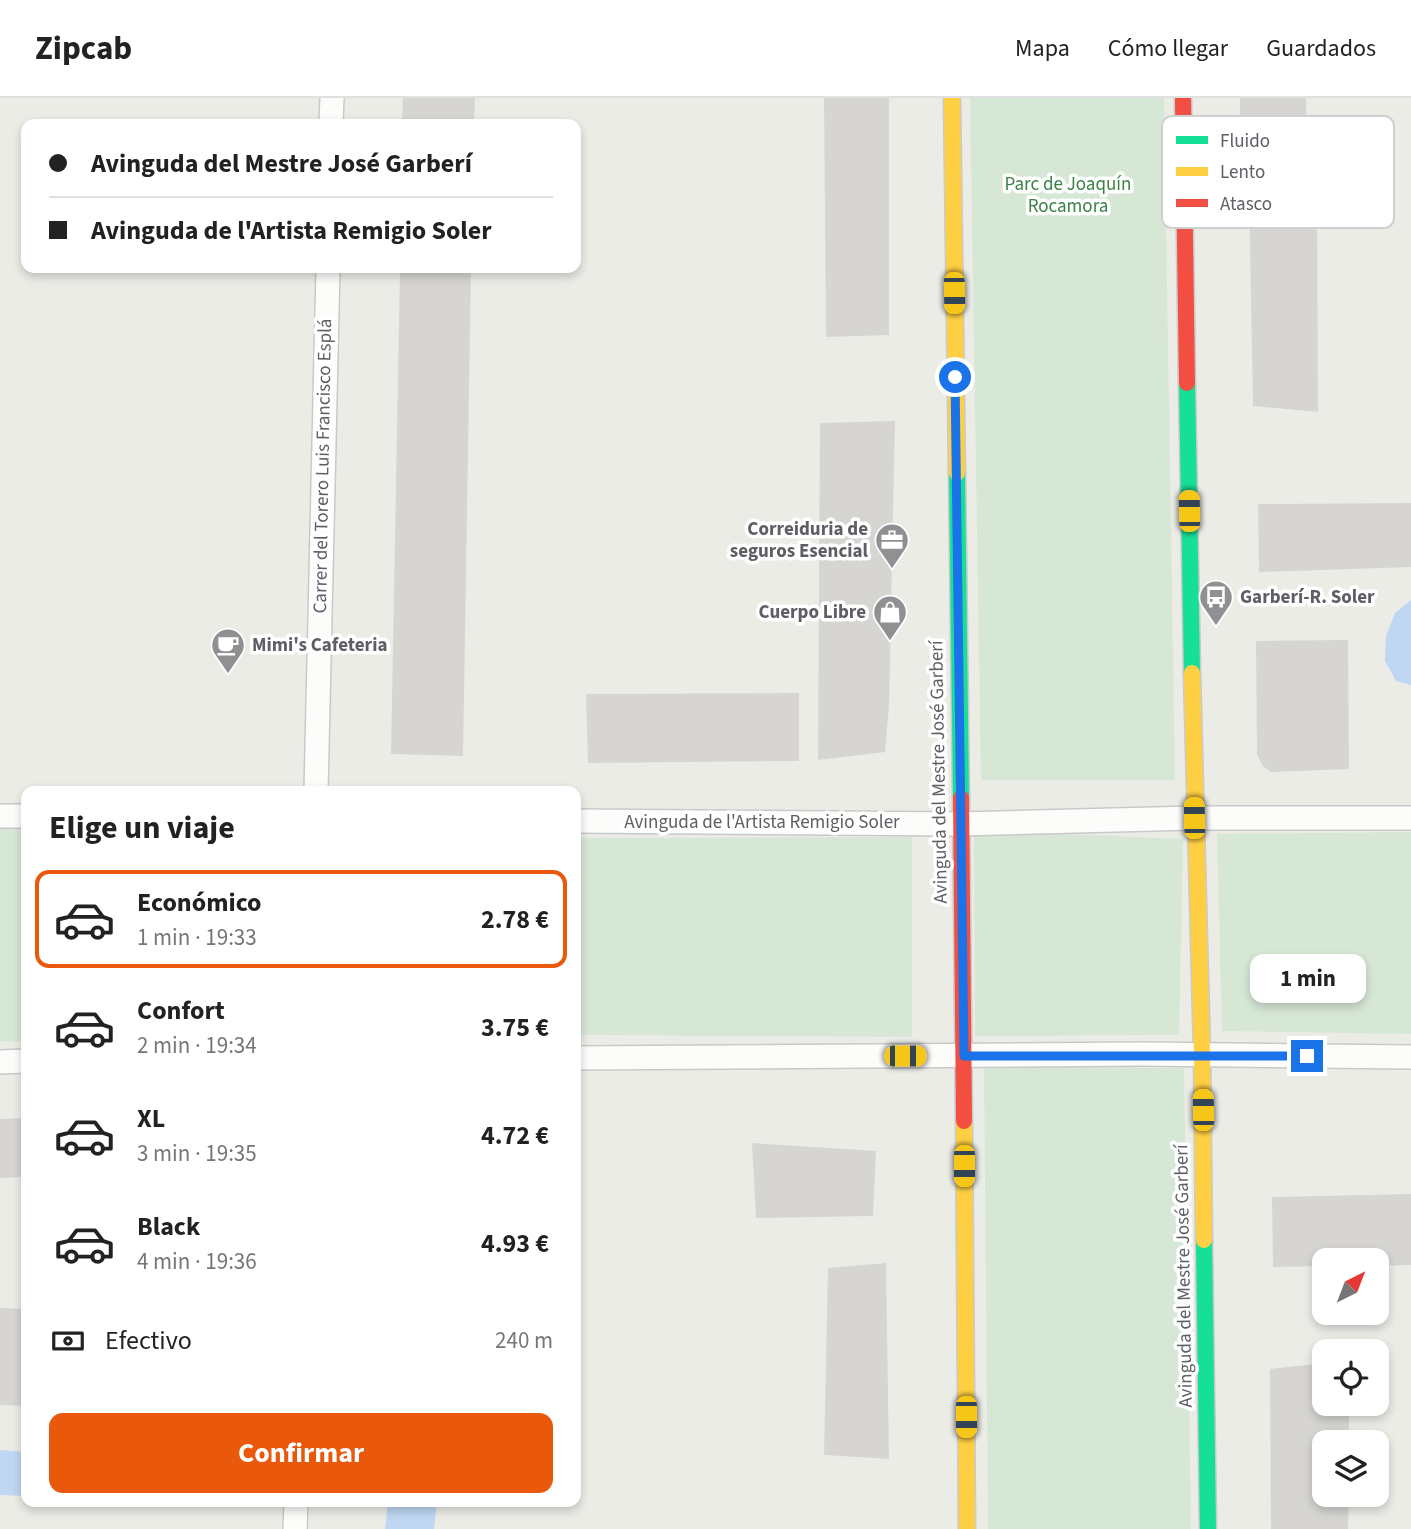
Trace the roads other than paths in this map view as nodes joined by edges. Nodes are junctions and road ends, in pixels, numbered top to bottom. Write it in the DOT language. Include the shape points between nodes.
graph roads {
  1 [pos="331,98"];
  2 [pos="952,98"];
  3 [pos="1183,98"];
  4 [pos="1183,116"];
  5 [pos="331,119"];
  6 [pos="1185,228"];
  7 [pos="328,273"];
  8 [pos="316,786"];
  9 [pos="0,816"];
  10 [pos="21,816"];
  11 [pos="1194,818"];
  12 [pos="1411,818"];
  13 [pos="581,821"];
  14 [pos="960,824"];
  15 [pos="1202,1055"];
  16 [pos="964,1056"];
  17 [pos="1411,1057"];
  18 [pos="581,1058"];
  19 [pos="21,1061"];
  20 [pos="0,1062"];
  21 [pos="296,1507"];
  22 [pos="295,1529"];
  23 [pos="967,1529"];
  24 [pos="1208,1529"];
  1 -- 5 [label="street"];
  2 -- 14 [label="street, Avinguda del Mestre José Garberí"];
  3 -- 4 [label="street, Avinguda del Mestre José Garberí"];
  6 -- 11 [label="street, Avinguda del Mestre José Garberí"];
  7 -- 8 [label="street, Carrer del Torero Luis Francisco Esplá"];
  9 -- 10 [label="street"];
  11 -- 12 [label="street, Avinguda de l'Artista Remigio Soler"];
  11 -- 14 [label="street, Avinguda de l'Artista Remigio Soler"];
  11 -- 15 [label="street, Avinguda del Mestre José Garberí"];
  13 -- 14 [label="street, Avinguda de l'Artista Remigio Soler"];
  14 -- 16 [label="street, Avinguda del Mestre José Garberí"];
  15 -- 16 [label="street"];
  15 -- 17 [label="street"];
  15 -- 24 [label="street, Avinguda del Mestre José Garberí"];
  16 -- 18 [label="street"];
  16 -- 23 [label="street, Avinguda del Mestre José Garberí"];
  19 -- 20 [label="street"];
  21 -- 22 [label="street"];
}
